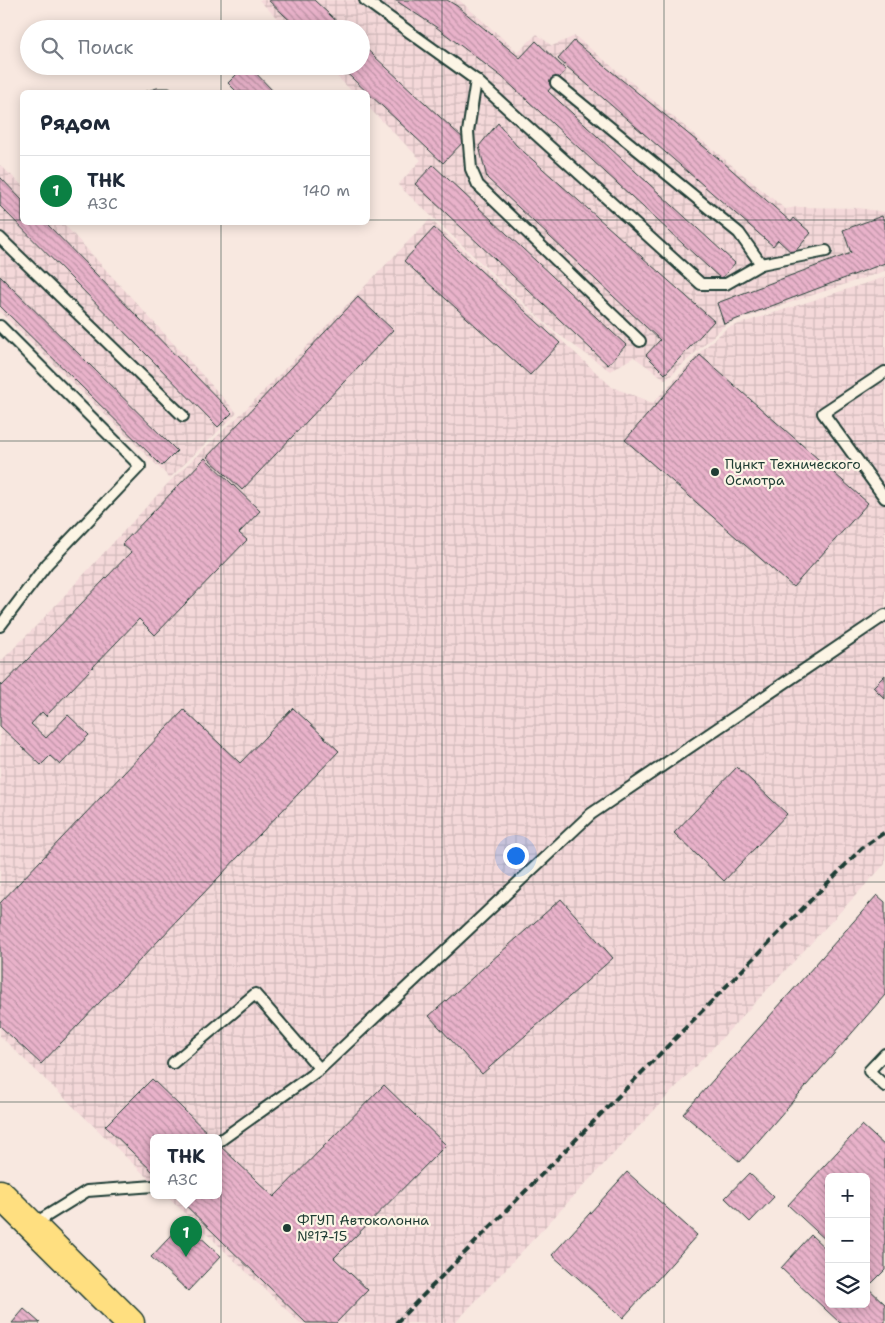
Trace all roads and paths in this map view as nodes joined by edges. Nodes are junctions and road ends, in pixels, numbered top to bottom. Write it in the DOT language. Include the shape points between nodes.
graph roads {
  1 [pos="365,0"];
  2 [pos="476,80"];
  3 [pos="556,83"];
  4 [pos="0,238"];
  5 [pos="826,251"];
  6 [pos="761,264"];
  7 [pos="0,326"];
  8 [pos="640,342"];
  9 [pos="885,372"];
  10 [pos="183,416"];
  11 [pos="885,498"];
  12 [pos="885,615"];
  13 [pos="0,626"];
  14 [pos="885,1054"];
  15 [pos="173,1063"];
  16 [pos="320,1069"];
  17 [pos="885,1086"];
  18 [pos="222,1139"];
  19 [pos="150,1186"];
  20 [pos="0,1194"];
  21 [pos="31,1225"];
  22 [pos="130,1323"];
  1 -- 2 [label="lane"];
  2 -- 6 [label="lane" via="701,284 726,284"];
  2 -- 8 [label="lane" via="468,132 471,169 478,185"];
  3 -- 6 [label="lane" via="739,234"];
  4 -- 10 [label="lane"];
  5 -- 6 [label="lane"];
  7 -- 13 [label="lane" via="140,466 47,564"];
  9 -- 11 [label="lane" via="823,413"];
  12 -- 16 [label="lane" via="591,814"];
  14 -- 17 [label="lane" via="869,1071"];
  15 -- 16 [label="lane" via="255,994"];
  16 -- 18 [label="lane"];
  19 -- 21 [label="lane" via="87,1191"];
  20 -- 21 [label="main road"];
  21 -- 22 [label="main road"];
}
